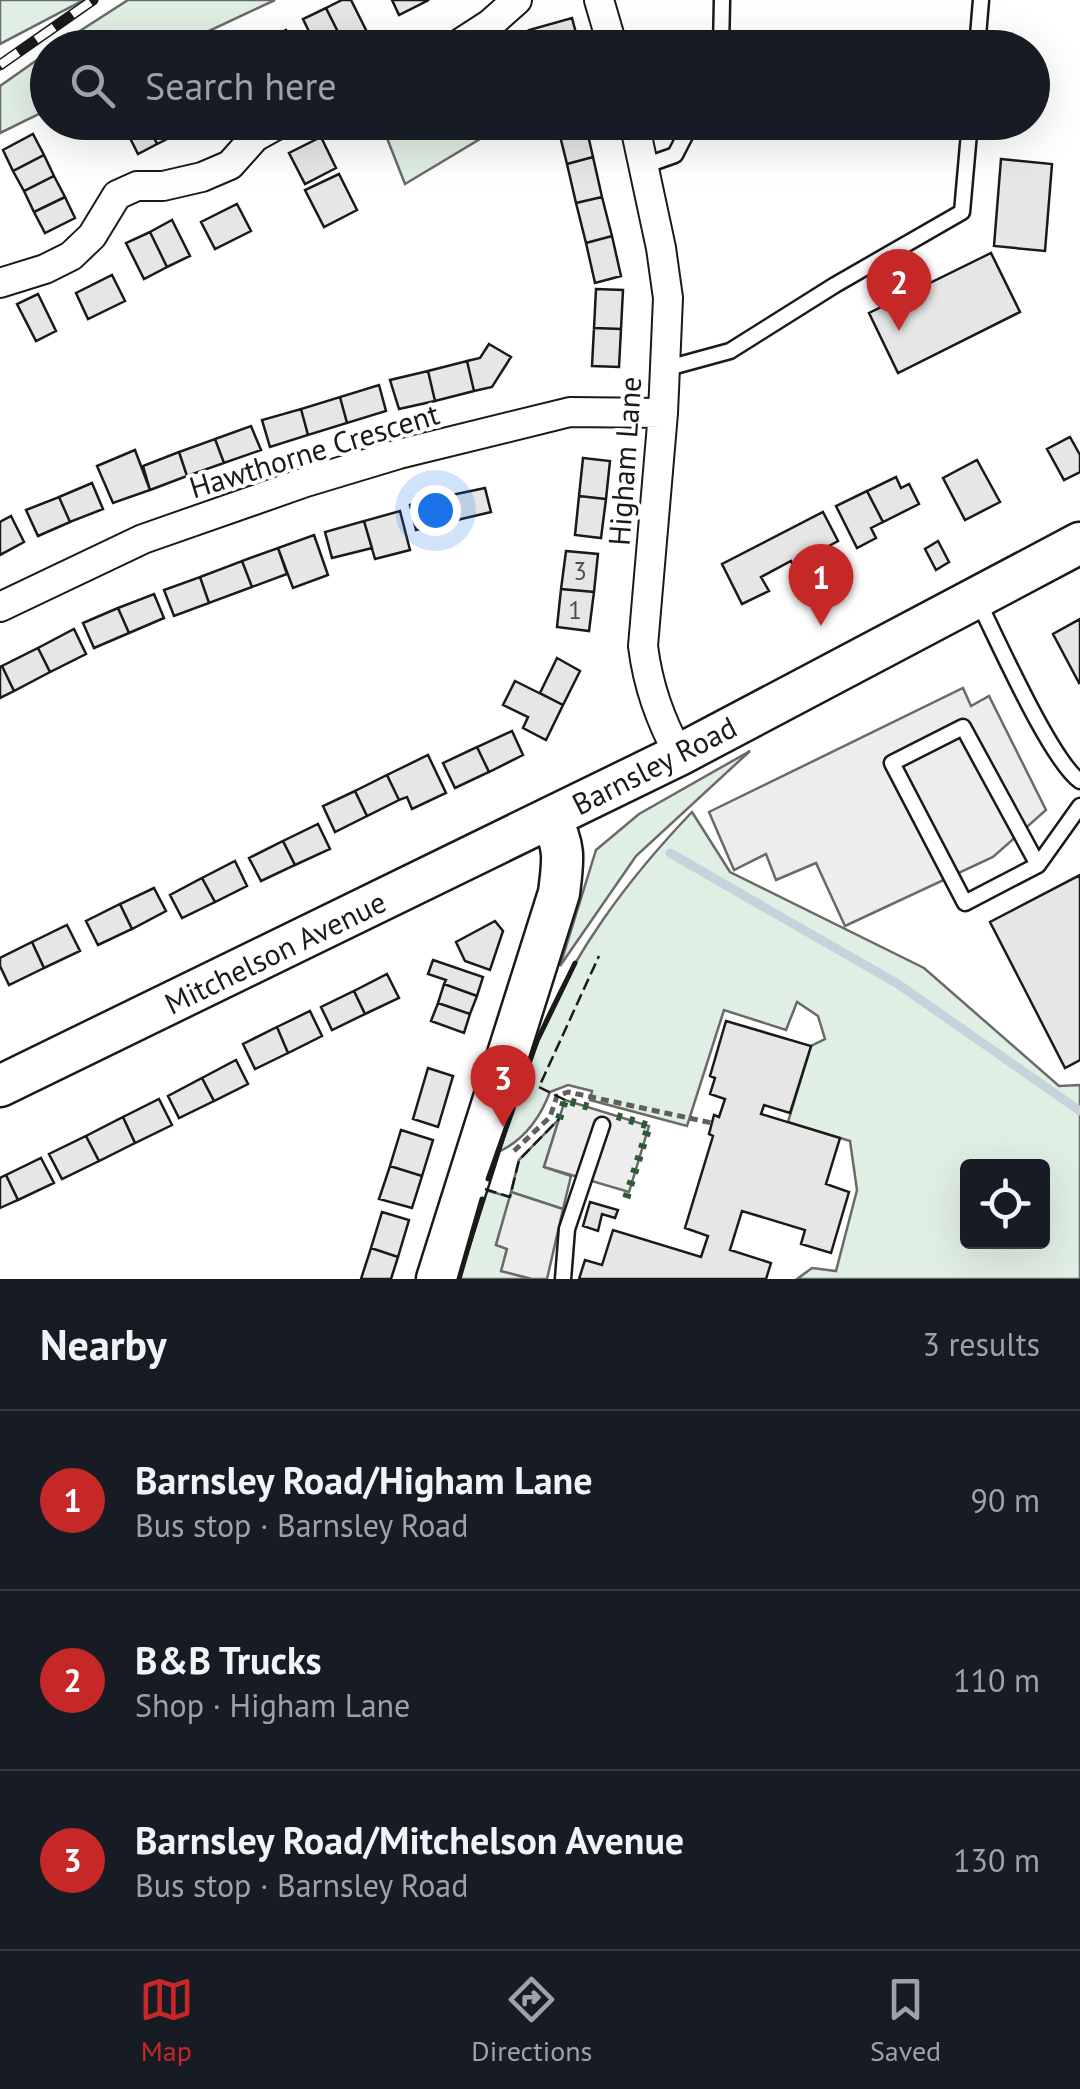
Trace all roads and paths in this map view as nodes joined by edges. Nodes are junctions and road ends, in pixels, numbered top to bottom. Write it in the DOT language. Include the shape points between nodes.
graph roads {
  1 [pos="516,0"];
  2 [pos="599,0"];
  3 [pos="722,0"];
  4 [pos="981,0"];
  5 [pos="481,30"];
  6 [pos="607,30"];
  7 [pos="721,30"];
  8 [pos="978,30"];
  9 [pos="254,140"];
  10 [pos="638,140"];
  11 [pos="683,140"];
  12 [pos="968,140"];
  13 [pos="644,166"];
  14 [pos="0,283"];
  15 [pos="664,370"];
  16 [pos="663,413"];
  17 [pos="1080,543"];
  18 [pos="976,598"];
  19 [pos="0,607"];
  20 [pos="679,755"];
  21 [pos="1080,781"];
  22 [pos="1080,806"];
  23 [pos="550,818"];
  24 [pos="1038,866"];
  25 [pos="0,1086"];
  26 [pos="602,1125"];
  27 [pos="437,1279"];
  28 [pos="563,1279"];
  1 -- 5 [label="street"];
  2 -- 6 [label="street"];
  3 -- 7 [label="lane"];
  4 -- 8 [label="lane"];
  9 -- 14 [label="street" via="216,171 116,195 92,236 71,256"];
  10 -- 13 [label="street, Higham Lane"];
  11 -- 13 [label="lane" via="675,155"];
  12 -- 15 [label="lane" via="962,212 730,351"];
  13 -- 15 [label="street, Higham Lane" via="668,298"];
  15 -- 16 [label="street, Higham Lane"];
  16 -- 19 [label="street, Hawthorne Crescent" via="570,412 399,454 144,539"];
  16 -- 20 [label="street, Higham Lane" via="643,646 648,683"];
  17 -- 18 [label="main road, Barnsley Road"];
  18 -- 20 [label="main road, Barnsley Road"];
  18 -- 21 [label="lane" via="1049,740"];
  20 -- 23 [label="main road, Barnsley Road"];
  22 -- 24 [label="lane"];
  23 -- 25 [label="main road, Mitchelson Avenue"];
  23 -- 27 [label="main road, Barnsley Road" via="562,840 559,893"];
  24 -- 24 [label="lane" via="965,904 892,764 963,726"];
  26 -- 28 [label="lane" via="567,1230"];
}
